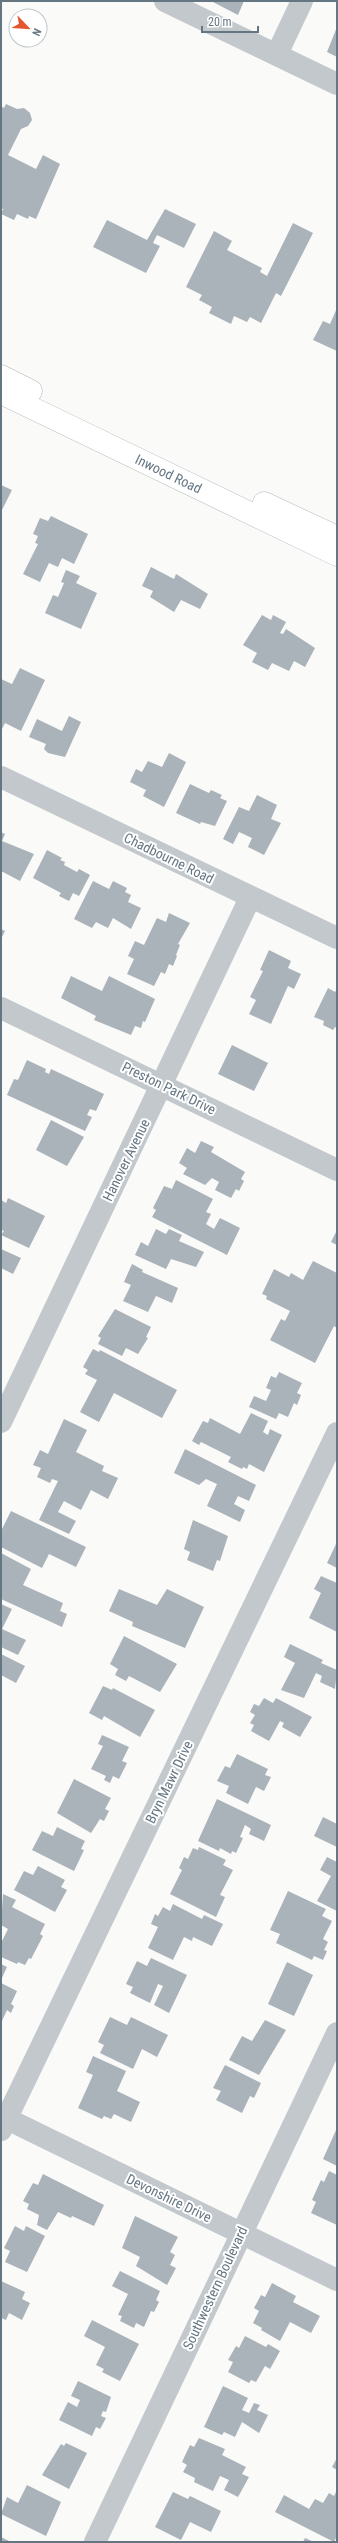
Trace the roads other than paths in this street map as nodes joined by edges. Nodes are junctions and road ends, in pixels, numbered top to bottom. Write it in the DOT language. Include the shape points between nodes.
graph roads {
  1 [pos="165,1"];
  2 [pos="302,1"];
  3 [pos="277,54"];
  4 [pos="337,84"];
  5 [pos="1,376"];
  6 [pos="1,393"];
  7 [pos="337,537"];
  8 [pos="337,555"];
  9 [pos="1,777"];
  10 [pos="250,898"];
  11 [pos="337,938"];
  12 [pos="1,1008"];
  13 [pos="162,1085"];
  14 [pos="337,1170"];
  15 [pos="1,1422"];
  16 [pos="337,1433"];
  17 [pos="337,2033"];
  18 [pos="3,2122"];
  19 [pos="241,2234"];
  20 [pos="337,2280"];
  21 [pos="95,2542"];
  1 -- 3 [label="street"];
  2 -- 3 [label="street"];
  3 -- 4 [label="street"];
  5 -- 7 [label="main road, Inwood Road"];
  6 -- 8 [label="main road, Inwood Road"];
  9 -- 10 [label="street, Chadbourne Road"];
  10 -- 11 [label="street, Chadbourne Road"];
  10 -- 13 [label="street, Hanover Avenue"];
  12 -- 13 [label="street, Preston Park Drive"];
  13 -- 14 [label="street, Preston Park Drive"];
  13 -- 15 [label="street, Hanover Avenue"];
  16 -- 18 [label="street, Bryn Mawr Drive"];
  17 -- 19 [label="street, Southwestern Boulevard"];
  18 -- 19 [label="street, Devonshire Drive"];
  19 -- 20 [label="street, Devonshire Drive"];
  19 -- 21 [label="street, Southwestern Boulevard"];
}
